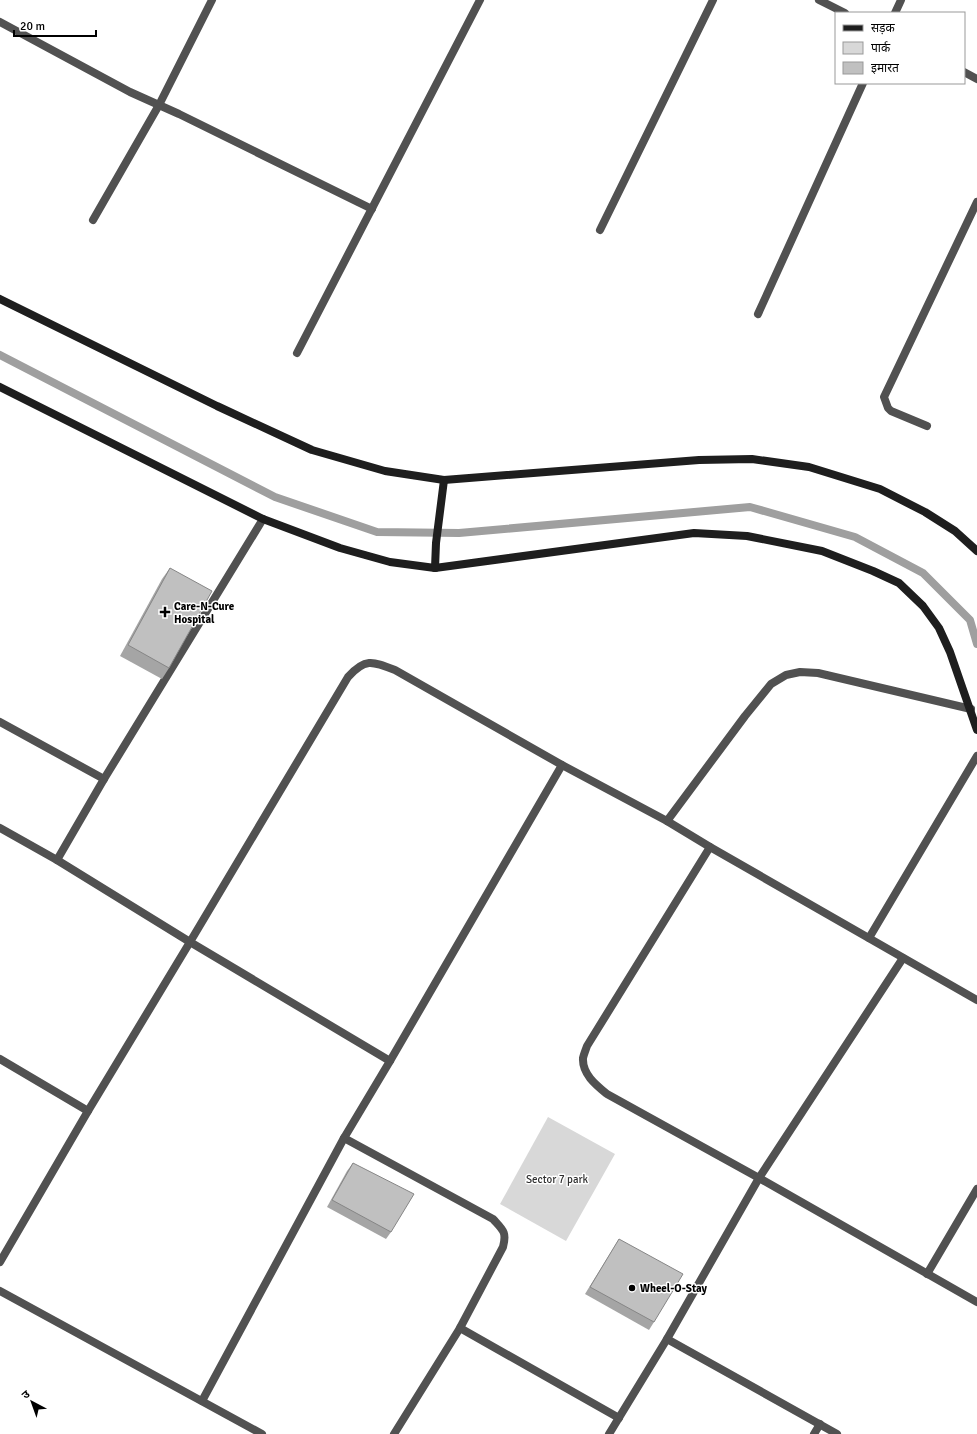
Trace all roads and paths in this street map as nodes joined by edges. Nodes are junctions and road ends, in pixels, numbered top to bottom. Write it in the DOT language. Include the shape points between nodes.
graph roads {
  1 [pos="212,0"];
  2 [pos="480,0"];
  3 [pos="713,0"];
  4 [pos="819,0"];
  5 [pos="901,0"];
  6 [pos="843,12"];
  7 [pos="895,12"];
  8 [pos="0,22"];
  9 [pos="965,73"];
  10 [pos="977,79"];
  11 [pos="863,84"];
  12 [pos="159,105"];
  13 [pos="977,202"];
  14 [pos="372,209"];
  15 [pos="92,220"];
  16 [pos="600,230"];
  17 [pos="0,299"];
  18 [pos="758,314"];
  19 [pos="297,353"];
  20 [pos="0,387"];
  21 [pos="927,426"];
  22 [pos="444,480"];
  23 [pos="263,519"];
  24 [pos="977,551"];
  25 [pos="435,568"];
  26 [pos="970,709"];
  27 [pos="0,722"];
  28 [pos="977,730"];
  29 [pos="977,756"];
  30 [pos="562,766"];
  31 [pos="104,779"];
  32 [pos="667,821"];
  33 [pos="0,828"];
  34 [pos="710,847"];
  35 [pos="57,860"];
  36 [pos="869,938"];
  37 [pos="190,942"];
  38 [pos="903,958"];
  39 [pos="977,1000"];
  40 [pos="0,1059"];
  41 [pos="390,1062"];
  42 [pos="88,1111"];
  43 [pos="344,1138"];
  44 [pos="760,1178"];
  45 [pos="977,1189"];
  46 [pos="0,1262"];
  47 [pos="927,1274"];
  48 [pos="0,1291"];
  49 [pos="977,1302"];
  50 [pos="460,1328"];
  51 [pos="667,1339"];
  52 [pos="202,1401"];
  53 [pos="618,1418"];
  54 [pos="820,1424"];
  55 [pos="262,1434"];
  56 [pos="394,1434"];
  57 [pos="609,1434"];
  58 [pos="814,1434"];
  59 [pos="837,1434"];
  1 -- 12 [label="street"];
  2 -- 14 [label="street"];
  3 -- 16 [label="street"];
  4 -- 6 [label="street"];
  5 -- 7 [label="street"];
  8 -- 12 [label="street"];
  9 -- 10 [label="street"];
  11 -- 18 [label="street"];
  12 -- 14 [label="street"];
  12 -- 15 [label="street"];
  13 -- 21 [label="street" via="884,397 891,411"];
  14 -- 19 [label="street"];
  17 -- 22 [label="main road" via="312,450 385,471"];
  20 -- 23 [label="main road"];
  22 -- 24 [label="main road" via="699,460 752,459 809,467 880,489 955,531"];
  22 -- 25 [label="main road"];
  23 -- 25 [label="main road" via="340,548 390,562"];
  23 -- 31 [label="street"];
  25 -- 26 [label="main road" via="694,533 748,536 822,551 899,584 923,606 939,628 950,652"];
  26 -- 28 [label="main road"];
  26 -- 32 [label="street" via="818,673 800,672 786,676 771,684"];
  27 -- 31 [label="street"];
  29 -- 36 [label="street"];
  30 -- 32 [label="street"];
  30 -- 37 [label="street" via="395,670 380,664 366,663 357,667 348,677"];
  30 -- 41 [label="street"];
  31 -- 35 [label="street"];
  32 -- 34 [label="street"];
  33 -- 35 [label="street"];
  34 -- 36 [label="street"];
  34 -- 44 [label="street" via="587,1046 583,1058 585,1070 594,1083 607,1094"];
  35 -- 37 [label="street"];
  36 -- 38 [label="street"];
  37 -- 41 [label="street"];
  37 -- 42 [label="street"];
  38 -- 39 [label="street"];
  38 -- 44 [label="street"];
  40 -- 42 [label="street"];
  41 -- 43 [label="street"];
  42 -- 46 [label="street"];
  43 -- 50 [label="street" via="493,1220 503,1230 503,1247"];
  43 -- 52 [label="street"];
  44 -- 47 [label="street"];
  44 -- 51 [label="street"];
  45 -- 47 [label="street"];
  47 -- 49 [label="street"];
  48 -- 52 [label="street"];
  50 -- 53 [label="street"];
  50 -- 56 [label="street"];
  51 -- 53 [label="street"];
  51 -- 54 [label="street"];
  52 -- 55 [label="street"];
  53 -- 57 [label="street"];
  54 -- 58 [label="street"];
  54 -- 59 [label="street"];
}
